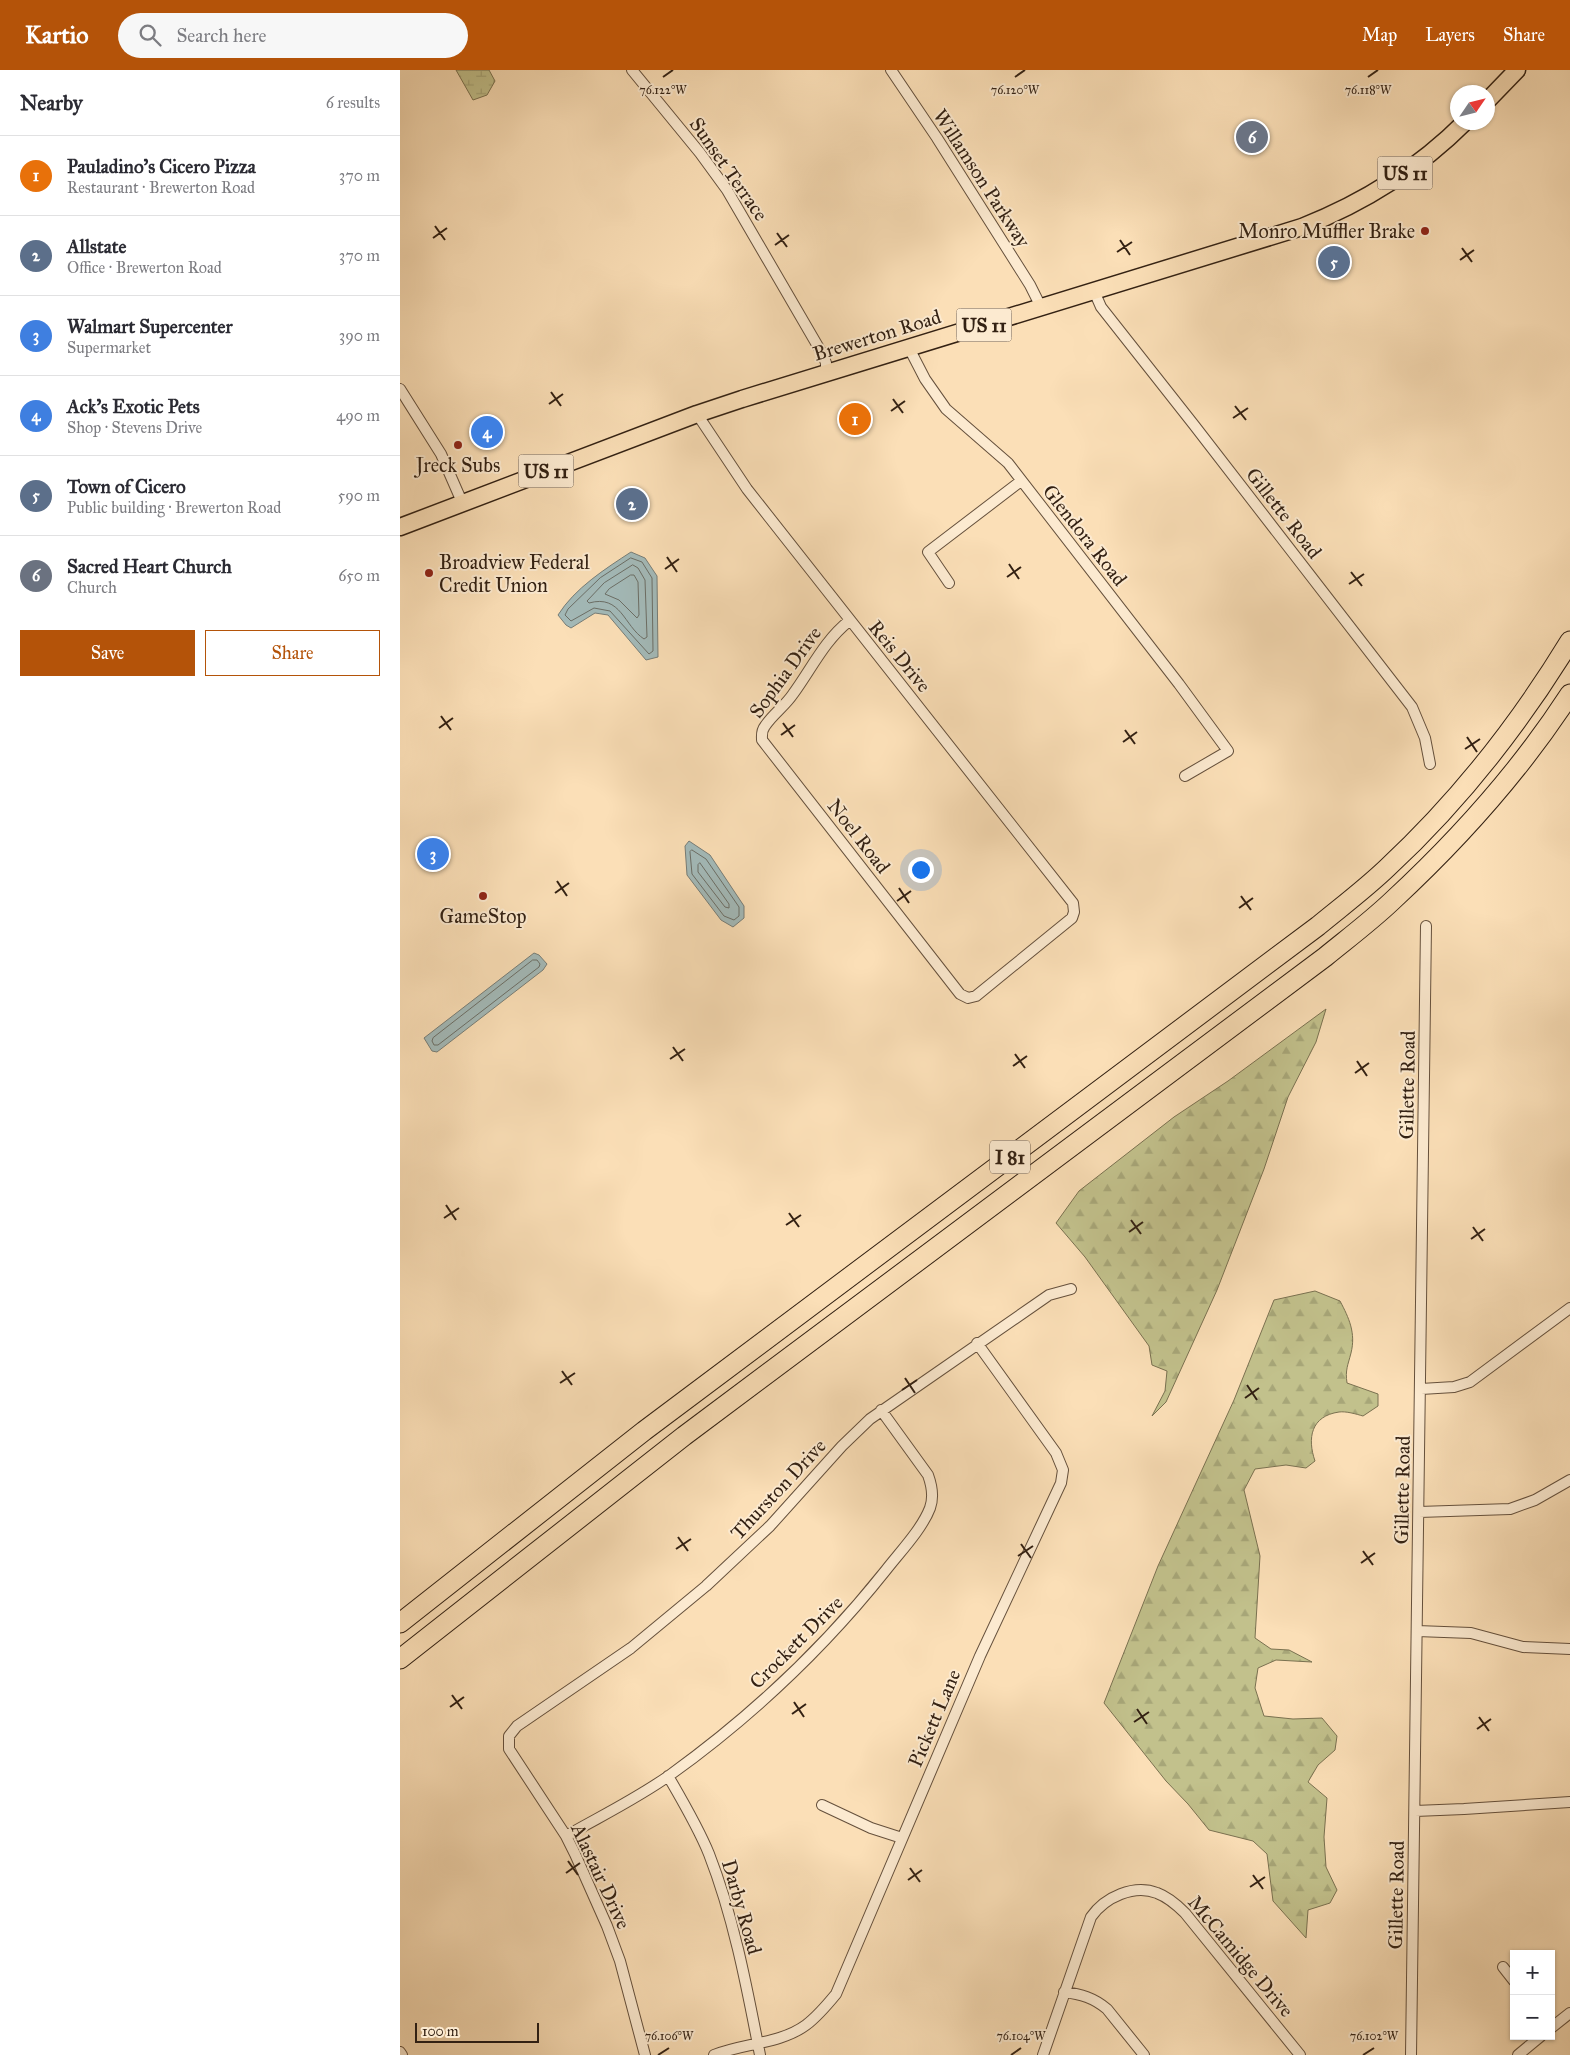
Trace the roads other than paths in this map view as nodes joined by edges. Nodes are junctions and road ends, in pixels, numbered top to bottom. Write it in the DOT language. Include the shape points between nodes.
graph roads {
  1 [pos="632,70"];
  2 [pos="891,70"];
  3 [pos="1517,70"];
  4 [pos="1495,93"];
  5 [pos="1456,130"];
  6 [pos="1094,291"];
  7 [pos="1041,307"];
  8 [pos="909,348"];
  9 [pos="826,374"];
  10 [pos="400,389"];
  11 [pos="697,414"];
  12 [pos="1021,481"];
  13 [pos="462,502"];
  14 [pos="400,526"];
  15 [pos="949,583"];
  16 [pos="849,620"];
  17 [pos="1570,641"];
  18 [pos="1570,694"];
  19 [pos="768,749"];
  20 [pos="1430,764"];
  21 [pos="1185,776"];
  22 [pos="1426,926"];
  23 [pos="986,990"];
  24 [pos="1071,1290"];
  25 [pos="1570,1308"];
  26 [pos="977,1343"];
  27 [pos="1421,1389"];
  28 [pos="881,1410"];
  29 [pos="1570,1481"];
  30 [pos="1419,1512"];
  31 [pos="400,1623"];
  32 [pos="1417,1631"];
  33 [pos="1570,1649"];
  34 [pos="400,1659"];
  35 [pos="517,1726"];
  36 [pos="668,1776"];
  37 [pos="1570,1802"];
  38 [pos="822,1805"];
  39 [pos="1415,1810"];
  40 [pos="566,1836"];
  41 [pos="902,1838"];
  42 [pos="1503,1967"];
  43 [pos="1510,1976"];
  44 [pos="1064,1992"];
  45 [pos="1570,2013"];
  46 [pos="1555,2025"];
  47 [pos="1536,2040"];
  48 [pos="758,2044"];
  49 [pos="645,2055"];
  50 [pos="714,2055"];
  51 [pos="760,2055"];
  52 [pos="1042,2055"];
  53 [pos="1144,2055"];
  54 [pos="1300,2055"];
  55 [pos="1411,2055"];
  56 [pos="1518,2055"];
  1 -- 9 [label="street, Sunset Terrace" via="727,190 823,356"];
  2 -- 7 [label="street, Willamson Parkway"];
  3 -- 4 [label="main road"];
  5 -- 6 [label="main road, Brewerton Road / US 11" via="1397,179 1338,213 1288,232"];
  6 -- 7 [label="main road, Brewerton Road / US 11"];
  6 -- 20 [label="street, Gillette Road" via="1101,307 1412,707 1426,738"];
  7 -- 8 [label="main road, Brewerton Road / US 11"];
  8 -- 9 [label="main road, Brewerton Road / US 11"];
  8 -- 12 [label="street, Glendora Road" via="946,409 1008,463"];
  9 -- 11 [label="main road, Brewerton Road / US 11"];
  10 -- 13 [label="street" via="441,454"];
  11 -- 13 [label="main road, Brewerton Road / US 11"];
  11 -- 16 [label="street, Reis Drive" via="747,489"];
  12 -- 15 [label="street" via="928,552"];
  12 -- 21 [label="street, Glendora Road" via="1228,751"];
  13 -- 14 [label="main road, Brewerton Road / US 11"];
  16 -- 19 [label="street, Sophia Drive" via="815,658 794,694 765,725 761,733"];
  16 -- 23 [label="street, Reis Drive" via="1070,899 1074,912 1072,918"];
  17 -- 31 [label="highway, I 81" via="1524,711 1464,788 1356,896 644,1431"];
  18 -- 34 [label="highway, I 81" via="1507,781 1474,819 1391,902 1325,957 684,1436"];
  19 -- 23 [label="street, Noel Road" via="960,994 968,998"];
  22 -- 27 [label="street, Gillette Road"];
  24 -- 26 [label="street, Thurston Drive" via="1049,1295"];
  25 -- 27 [label="street" via="1470,1382 1454,1387"];
  26 -- 28 [label="street, Thurston Drive"];
  26 -- 41 [label="street, Pickett Lane" via="1056,1453 1063,1470 1061,1482 980,1656"];
  27 -- 30 [label="street, Gillette Road"];
  28 -- 35 [label="street, Thurston Drive" via="842,1446 770,1526 700,1592 631,1648"];
  28 -- 36 [label="street, Crockett Drive" via="932,1485 932,1500 926,1516 873,1586 806,1661 770,1696"];
  29 -- 30 [label="street" via="1510,1509"];
  30 -- 32 [label="street, Gillette Road"];
  32 -- 33 [label="street" via="1471,1633 1523,1647"];
  32 -- 39 [label="street, Gillette Road"];
  35 -- 40 [label="street, Alastair Drive" via="509,1736 509,1749"];
  36 -- 40 [label="street, Crockett Drive"];
  36 -- 48 [label="street, Darby Road" via="697,1829 719,1883"];
  37 -- 39 [label="street"];
  38 -- 41 [label="street" via="871,1828"];
  39 -- 55 [label="street, Gillette Road"];
  40 -- 49 [label="street, Alastair Drive" via="620,1961"];
  41 -- 48 [label="street, Pickett Lane" via="836,1994 807,2025"];
  42 -- 43 [label="street"];
  44 -- 52 [label="street, McCamidge Drive"];
  44 -- 53 [label="street" via="1080,1994 1100,2003"];
  44 -- 54 [label="street, McCamidge Drive" via="1096,1910 1118,1895 1134,1890 1156,1892 1185,1913"];
  45 -- 46 [label="street"];
  47 -- 56 [label="street"];
  48 -- 50 [label="street, Pickett Lane"];
  48 -- 51 [label="street, Darby Road"];
}
